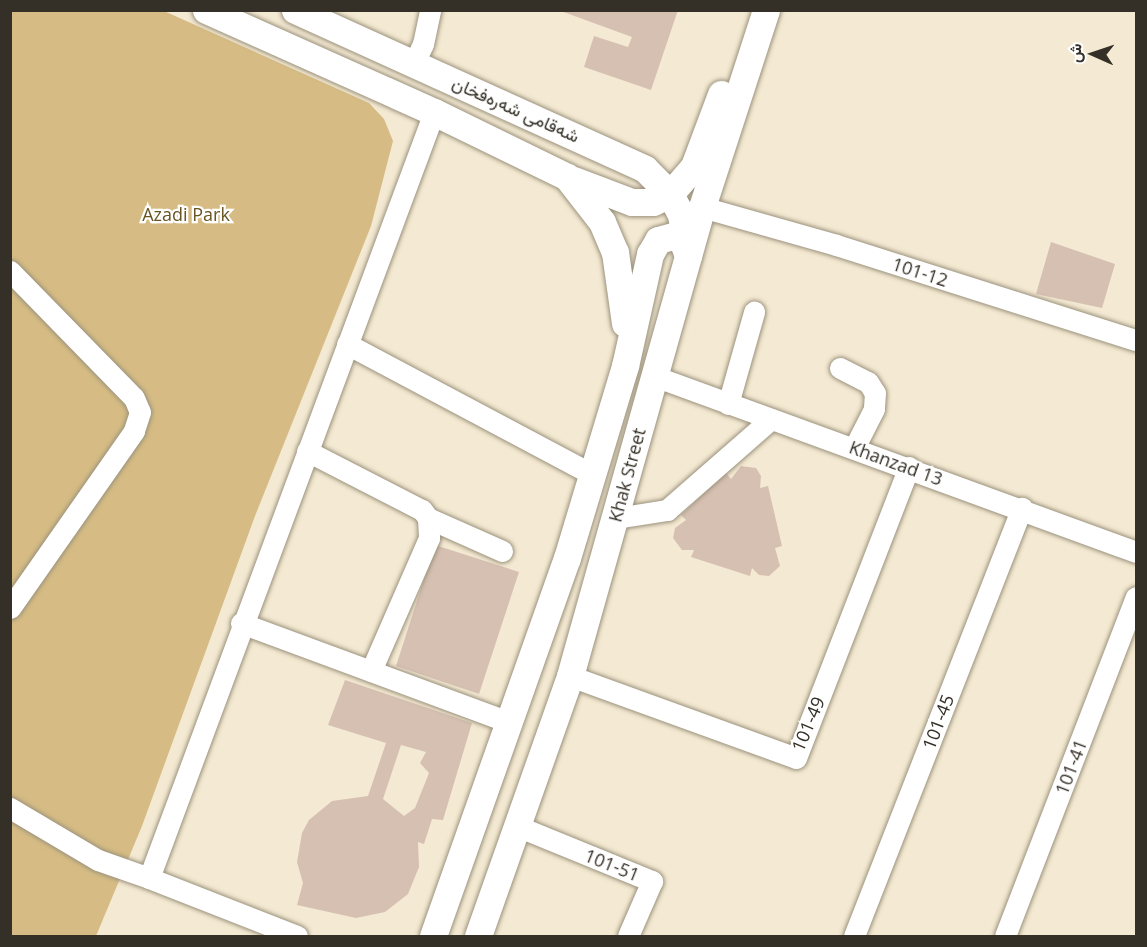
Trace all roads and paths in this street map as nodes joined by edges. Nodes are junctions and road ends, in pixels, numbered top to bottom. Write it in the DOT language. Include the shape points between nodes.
graph roads {
  1 [pos="206,10"];
  2 [pos="295,10"];
  3 [pos="430,10"];
  4 [pos="749,10"];
  5 [pos="766,10"];
  6 [pos="414,63"];
  7 [pos="434,112"];
  8 [pos="567,177"];
  9 [pos="670,194"];
  10 [pos="702,207"];
  11 [pos="688,256"];
  12 [pos="10,271"];
  13 [pos="754,312"];
  14 [pos="1137,340"];
  15 [pos="347,344"];
  16 [pos="625,366"];
  17 [pos="840,368"];
  18 [pos="654,376"];
  19 [pos="728,404"];
  20 [pos="771,419"];
  21 [pos="854,448"];
  22 [pos="307,451"];
  23 [pos="909,467"];
  24 [pos="592,474"];
  25 [pos="1022,508"];
  26 [pos="428,518"];
  27 [pos="616,518"];
  28 [pos="502,551"];
  29 [pos="1137,552"];
  30 [pos="1137,597"];
  31 [pos="10,608"];
  32 [pos="241,623"];
  33 [pos="371,671"];
  34 [pos="570,676"];
  35 [pos="508,722"];
  36 [pos="10,808"];
  37 [pos="517,826"];
  38 [pos="149,878"];
  39 [pos="297,936"];
  40 [pos="433,936"];
  41 [pos="478,936"];
  42 [pos="628,936"];
  43 [pos="854,936"];
  44 [pos="1005,936"];
  1 -- 7 [label="main road"];
  2 -- 6 [label="main road, شەقامی شەرەفخان"];
  3 -- 6 [label="street" via="423,44"];
  4 -- 9 [label="main road" via="694,165"];
  5 -- 10 [label="main road, Khak Street"];
  6 -- 9 [label="main road, شەقامی شەرەفخان" via="631,162 655,177"];
  7 -- 8 [label="main road"];
  7 -- 15 [label="street"];
  8 -- 9 [label="main road" via="632,202 653,202"];
  8 -- 16 [label="main road" via="602,222 615,252 624,301"];
  9 -- 11 [label="main road, شەقامی شەرەفخان" via="681,215"];
  10 -- 11 [label="main road, Khak Street"];
  10 -- 14 [label="street, 101-12"];
  11 -- 16 [label="main road" via="682,240 673,236 664,236 653,246"];
  11 -- 18 [label="main road, Khak Street"];
  12 -- 31 [label="street" via="134,398 140,412 134,431"];
  13 -- 19 [label="street"];
  15 -- 22 [label="street"];
  15 -- 24 [label="street"];
  16 -- 18 [label="main road"];
  16 -- 24 [label="main road"];
  17 -- 21 [label="street" via="868,382 875,393 874,409"];
  18 -- 19 [label="street, Khanzad 13"];
  18 -- 27 [label="main road, Khak Street"];
  19 -- 20 [label="street, Khanzad 13"];
  20 -- 21 [label="street, Khanzad 13"];
  20 -- 27 [label="street" via="667,510"];
  21 -- 23 [label="street, Khanzad 13"];
  22 -- 26 [label="street" via="422,510"];
  22 -- 32 [label="street"];
  23 -- 25 [label="street, Khanzad 13"];
  23 -- 34 [label="street, 101-49" via="796,758"];
  24 -- 35 [label="main road" via="567,558"];
  25 -- 29 [label="street, Khanzad 13"];
  25 -- 43 [label="street, 101-45"];
  26 -- 28 [label="street"];
  26 -- 33 [label="street" via="429,538"];
  27 -- 34 [label="main road, Khak Street"];
  30 -- 44 [label="street, 101-41"];
  32 -- 33 [label="street"];
  32 -- 38 [label="street"];
  33 -- 35 [label="street"];
  34 -- 37 [label="main road, Khak Street"];
  35 -- 40 [label="main road"];
  36 -- 38 [label="street" via="98,860"];
  37 -- 41 [label="main road, Khak Street"];
  37 -- 42 [label="street, 101-51" via="652,880"];
  38 -- 39 [label="street"];
}
